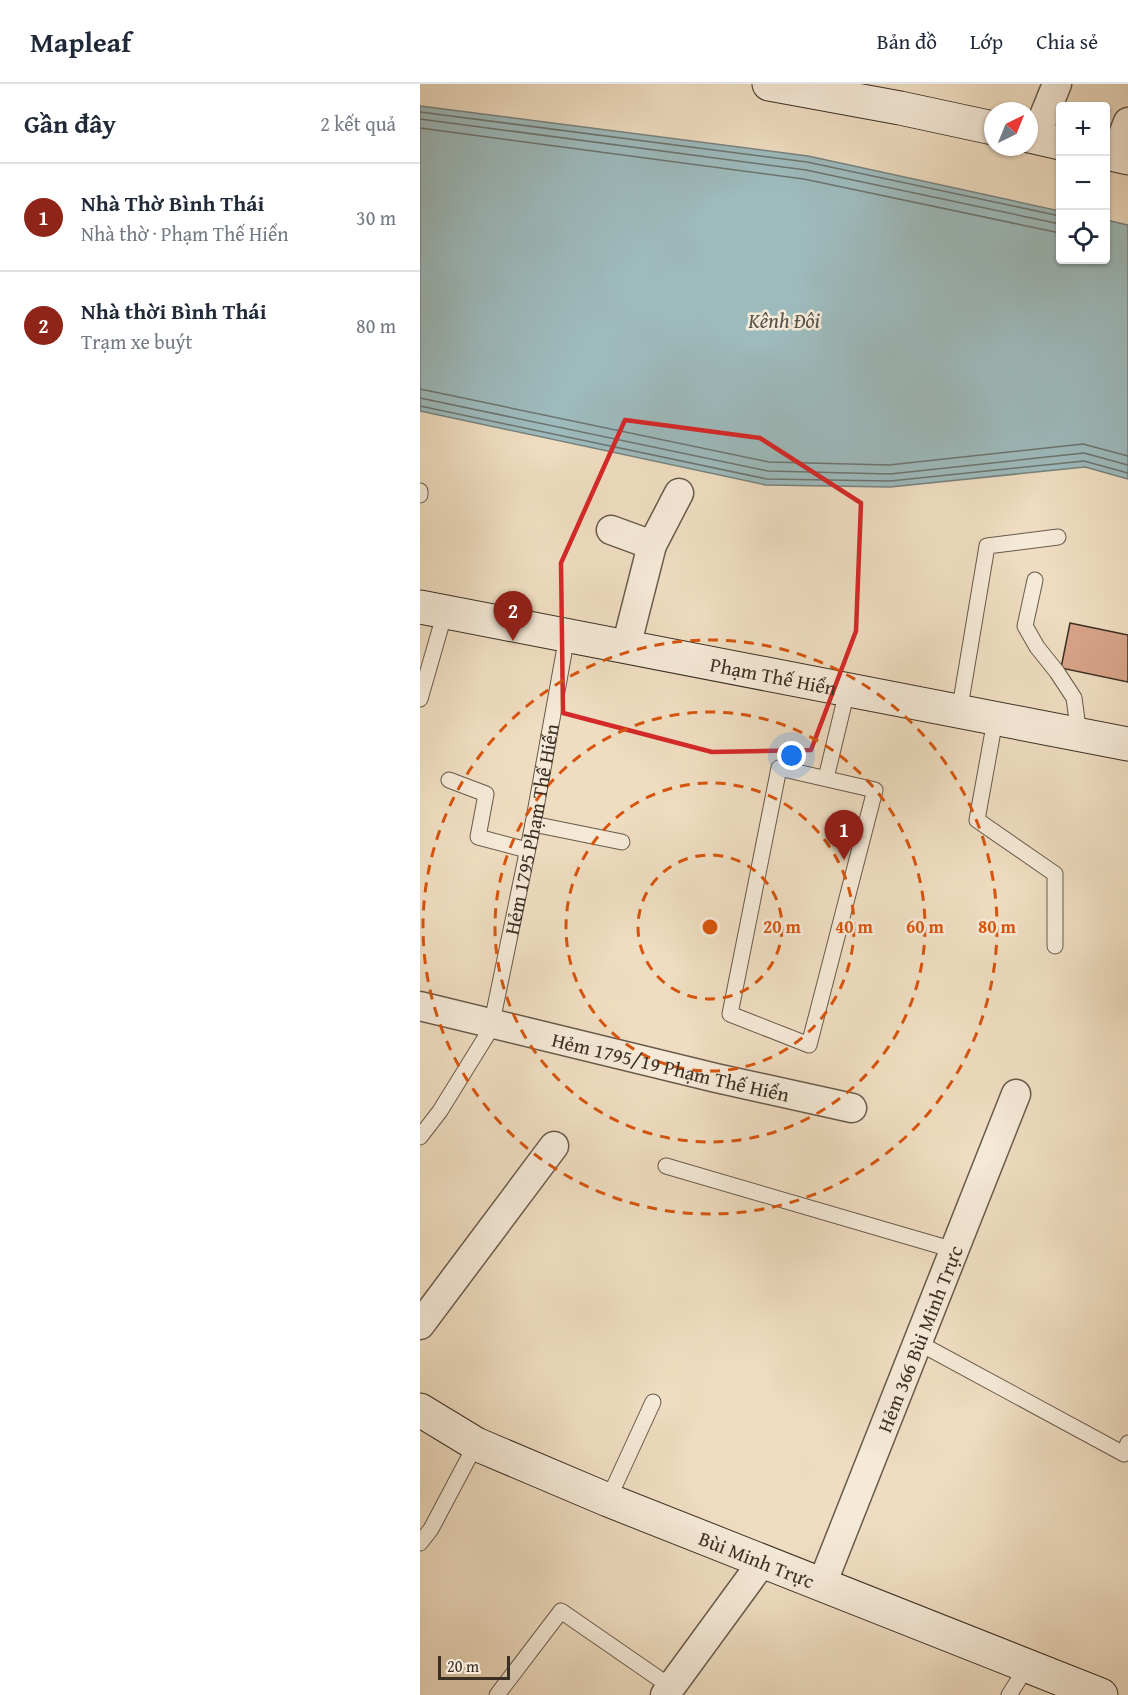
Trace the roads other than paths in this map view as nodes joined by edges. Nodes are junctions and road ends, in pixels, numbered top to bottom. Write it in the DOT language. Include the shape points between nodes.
graph roads {
  1 [pos="1057,84"];
  2 [pos="785,85"];
  3 [pos="1128,122"];
  4 [pos="984,126"];
  5 [pos="1042,139"];
  6 [pos="1116,156"];
  7 [pos="679,494"];
  8 [pos="611,530"];
  9 [pos="1058,537"];
  10 [pos="652,545"];
  11 [pos="1035,580"];
  12 [pos="433,609"];
  13 [pos="567,636"];
  14 [pos="626,647"];
  15 [pos="847,691"];
  16 [pos="420,699"];
  17 [pos="959,713"];
  18 [pos="995,720"];
  19 [pos="1079,735"];
  20 [pos="1128,744"];
  21 [pos="826,778"];
  22 [pos="449,780"];
  23 [pos="533,824"];
  24 [pos="622,842"];
  25 [pos="527,850"];
  26 [pos="1055,946"];
  27 [pos="420,1006"];
  28 [pos="492,1022"];
  29 [pos="1016,1094"];
  30 [pos="852,1108"];
  31 [pos="420,1137"];
  32 [pos="554,1146"];
  33 [pos="666,1166"];
  34 [pos="954,1250"];
  35 [pos="420,1324"];
  36 [pos="917,1342"];
  37 [pos="653,1402"];
  38 [pos="420,1410"];
  39 [pos="1128,1443"];
  40 [pos="476,1444"];
  41 [pos="608,1500"];
  42 [pos="420,1543"];
  43 [pos="763,1561"];
  44 [pos="822,1584"];
  45 [pos="1028,1665"];
  46 [pos="668,1691"];
  47 [pos="497,1695"];
  48 [pos="1009,1695"];
  49 [pos="1101,1695"];
  1 -- 5 [label="street"];
  2 -- 4 [label="street"];
  3 -- 6 [label="street"];
  7 -- 10 [label="street"];
  8 -- 10 [label="street"];
  9 -- 17 [label="lane" via="987,546"];
  10 -- 14 [label="street"];
  11 -- 19 [label="lane" via="1025,626 1074,698"];
  12 -- 13 [label="street, Phạm Thế Hiển"];
  12 -- 16 [label="lane"];
  13 -- 14 [label="street, Phạm Thế Hiển"];
  13 -- 23 [label="lane, Hẻm 1795 Phạm Thế Hiển"];
  14 -- 15 [label="street, Phạm Thế Hiển"];
  15 -- 17 [label="street, Phạm Thế Hiển"];
  15 -- 21 [label="lane"];
  17 -- 18 [label="street, Phạm Thế Hiển"];
  18 -- 19 [label="street, Phạm Thế Hiển"];
  18 -- 26 [label="lane" via="977,820 1055,874"];
  19 -- 20 [label="street, Phạm Thế Hiển"];
  21 -- 21 [label="lane" via="779,768 730,1014 809,1045 875,790"];
  22 -- 25 [label="lane" via="486,794 478,837"];
  23 -- 24 [label="lane"];
  23 -- 25 [label="lane, Hẻm 1795 Phạm Thế Hiển"];
  25 -- 28 [label="lane, Hẻm 1795 Phạm Thế Hiển"];
  27 -- 28 [label="street"];
  28 -- 30 [label="street, Hẻm 1795/19 Phạm Thế Hiển"];
  28 -- 31 [label="lane, Hẻm 1795 Phạm Thế Hiển" via="440,1111"];
  29 -- 34 [label="street, Hẻm 366 Bùi Minh Trực"];
  32 -- 35 [label="street"];
  33 -- 34 [label="lane"];
  34 -- 36 [label="street, Hẻm 366 Bùi Minh Trực"];
  36 -- 39 [label="lane" via="1124,1454"];
  36 -- 44 [label="street, Hẻm 366 Bùi Minh Trực"];
  37 -- 41 [label="lane"];
  38 -- 40 [label="street, Bùi Minh Trực"];
  40 -- 41 [label="street, Bùi Minh Trực"];
  40 -- 42 [label="lane"];
  41 -- 43 [label="street, Bùi Minh Trực"];
  43 -- 44 [label="street, Bùi Minh Trực"];
  43 -- 46 [label="street"];
  44 -- 45 [label="street, Bùi Minh Trực"];
  45 -- 48 [label="lane"];
  45 -- 49 [label="street, Bùi Minh Trực"];
  46 -- 47 [label="lane" via="561,1611"];
}
